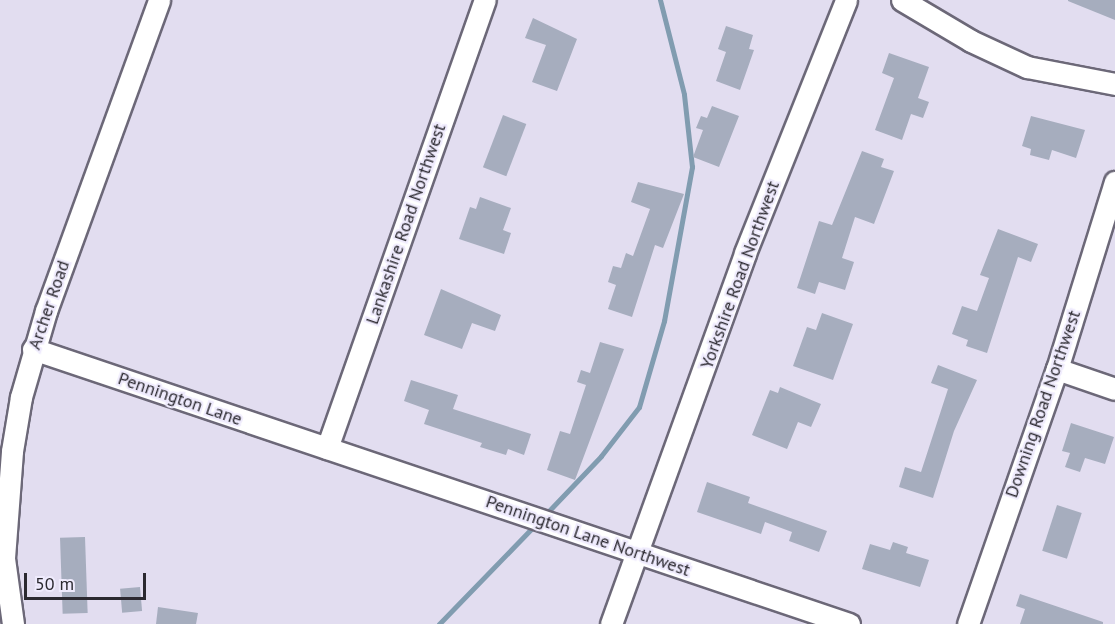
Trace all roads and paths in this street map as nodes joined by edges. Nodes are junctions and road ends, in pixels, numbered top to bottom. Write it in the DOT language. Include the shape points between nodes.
graph roads {
  1 [pos="159,0"];
  2 [pos="485,0"];
  3 [pos="846,0"];
  4 [pos="902,0"];
  5 [pos="1115,84"];
  6 [pos="1115,182"];
  7 [pos="33,349"];
  8 [pos="1057,369"];
  9 [pos="1115,389"];
  10 [pos="327,448"];
  11 [pos="635,550"];
  12 [pos="14,624"];
  13 [pos="611,624"];
  14 [pos="849,624"];
  15 [pos="968,624"];
  1 -- 7 [label="street, Archer Road"];
  2 -- 10 [label="street, Lankashire Road Northwest"];
  3 -- 11 [label="street, Yorkshire Road Northwest" via="745,253"];
  4 -- 5 [label="street" via="971,41 1027,67"];
  6 -- 8 [label="street, Downing Road Northwest"];
  7 -- 10 [label="street, Pennington Lane"];
  7 -- 12 [label="street, Archer Road" via="21,397 6,508 4,558"];
  8 -- 9 [label="street"];
  8 -- 15 [label="street, Downing Road Northwest"];
  10 -- 11 [label="street, Pennington Lane Northwest"];
  11 -- 13 [label="street, Yorkshire Road Northwest"];
  11 -- 14 [label="street, Pennington Lane Northwest"];
}
